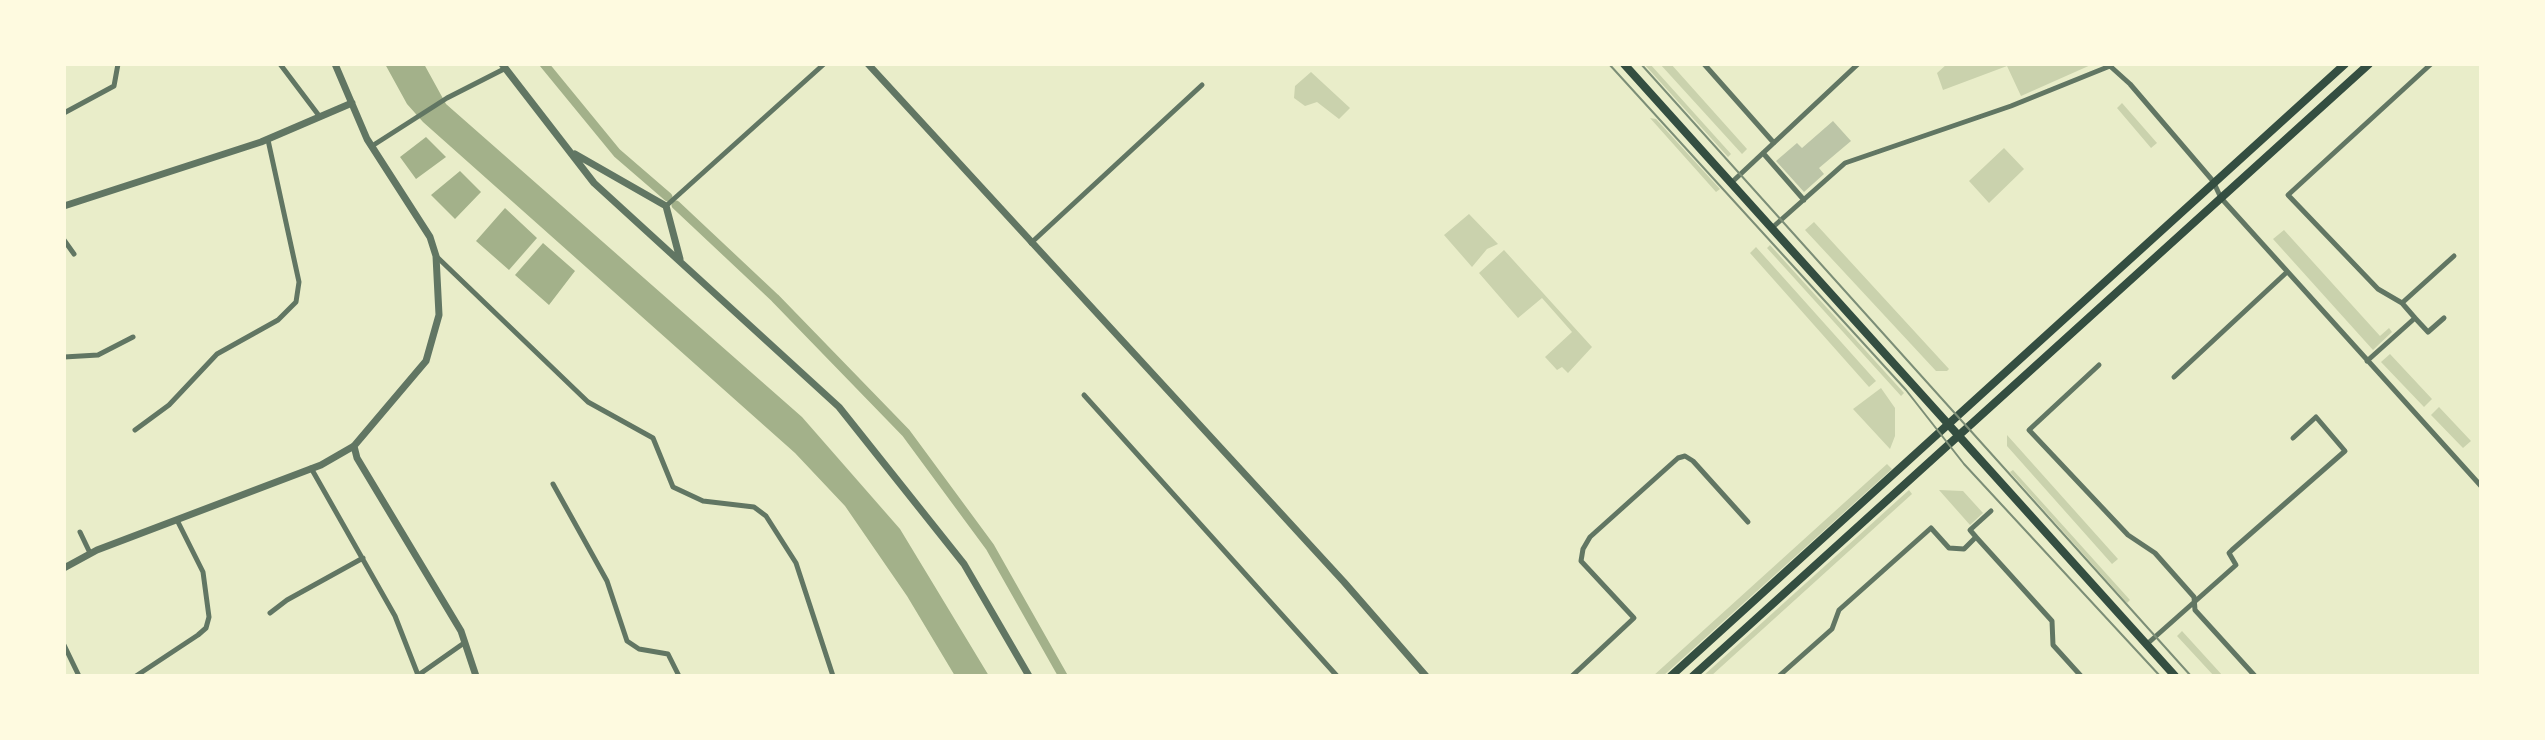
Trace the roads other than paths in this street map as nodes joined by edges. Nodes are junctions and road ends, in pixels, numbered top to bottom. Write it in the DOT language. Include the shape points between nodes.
graph roads {
  1 [pos="118,64"];
  2 [pos="280,64"];
  3 [pos="335,64"];
  4 [pos="824,64"];
  5 [pos="868,64"];
  6 [pos="1624,64"];
  7 [pos="1704,64"];
  8 [pos="1858,64"];
  9 [pos="2345,64"];
  10 [pos="2369,64"];
  11 [pos="2431,64"];
  12 [pos="503,66"];
  13 [pos="1202,85"];
  14 [pos="352,103"];
  15 [pos="64,113"];
  16 [pos="321,117"];
  17 [pos="268,140"];
  18 [pos="1774,143"];
  19 [pos="372,146"];
  20 [pos="570,151"];
  21 [pos="1763,153"];
  22 [pos="2213,181"];
  23 [pos="1731,183"];
  24 [pos="2221,198"];
  25 [pos="1804,200"];
  26 [pos="64,206"];
  27 [pos="666,206"];
  28 [pos="1773,227"];
  29 [pos="64,240"];
  30 [pos="1030,244"];
  31 [pos="74,254"];
  32 [pos="436,256"];
  33 [pos="2454,256"];
  34 [pos="680,262"];
  35 [pos="2287,272"];
  36 [pos="2402,303"];
  37 [pos="2415,318"];
  38 [pos="2444,318"];
  39 [pos="133,337"];
  40 [pos="64,357"];
  41 [pos="2367,361"];
  42 [pos="2099,365"];
  43 [pos="2174,377"];
  44 [pos="1084,395"];
  45 [pos="1947,424"];
  46 [pos="135,430"];
  47 [pos="1958,437"];
  48 [pos="2293,438"];
  49 [pos="354,446"];
  50 [pos="311,468"];
  51 [pos="553,484"];
  52 [pos="2481,486"];
  53 [pos="1991,511"];
  54 [pos="177,520"];
  55 [pos="1748,522"];
  56 [pos="80,532"];
  57 [pos="1976,537"];
  58 [pos="90,553"];
  59 [pos="363,558"];
  60 [pos="64,568"];
  61 [pos="2194,602"];
  62 [pos="270,613"];
  63 [pos="465,642"];
  64 [pos="2146,644"];
  65 [pos="64,645"];
  66 [pos="79,676"];
  67 [pos="136,676"];
  68 [pos="418,676"];
  69 [pos="476,676"];
  70 [pos="679,676"];
  71 [pos="833,676"];
  72 [pos="1029,676"];
  73 [pos="1337,676"];
  74 [pos="1426,676"];
  75 [pos="1572,676"];
  76 [pos="1671,676"];
  77 [pos="1693,676"];
  78 [pos="1779,676"];
  79 [pos="2081,676"];
  80 [pos="2175,676"];
  81 [pos="2255,676"];
  1 -- 15 [label="street" via="114,86"];
  2 -- 16 [label="street"];
  3 -- 14 [label="street"];
  4 -- 27 [label="street"];
  5 -- 30 [label="street"];
  6 -- 23 [label="main road"];
  7 -- 18 [label="street"];
  8 -- 18 [label="street"];
  9 -- 22 [label="main road"];
  10 -- 24 [label="main road"];
  11 -- 36 [label="street" via="2288,195 2378,289"];
  12 -- 19 [label="street"];
  12 -- 20 [label="street"];
  13 -- 30 [label="street"];
  14 -- 16 [label="street"];
  14 -- 19 [label="street"];
  16 -- 17 [label="street"];
  17 -- 26 [label="street"];
  17 -- 46 [label="street" via="299,282 296,302 278,320 217,354 169,405"];
  18 -- 21 [label="street"];
  19 -- 32 [label="street" via="417,213"];
  20 -- 27 [label="street"];
  20 -- 34 [label="street" via="594,183"];
  21 -- 23 [label="street"];
  21 -- 25 [label="street"];
  22 -- 24 [label="street"];
  22 -- 25 [label="street" via="2110,66 1998,111 1858,157"];
  22 -- 45 [label="main road"];
  23 -- 28 [label="main road"];
  24 -- 35 [label="street"];
  24 -- 47 [label="main road"];
  25 -- 28 [label="street"];
  27 -- 34 [label="street"];
  28 -- 45 [label="main road"];
  29 -- 31 [label="street"];
  30 -- 74 [label="street"];
  32 -- 49 [label="street" via="437,331 426,361"];
  32 -- 71 [label="street" via="588,402 653,438 670,482 680,492 703,501 744,504 766,516 789,546"];
  33 -- 36 [label="street"];
  34 -- 72 [label="street" via="849,418 964,564"];
  35 -- 41 [label="street"];
  35 -- 43 [label="street"];
  36 -- 37 [label="street"];
  37 -- 38 [label="street" via="2428,332"];
  37 -- 41 [label="street"];
  39 -- 40 [label="street" via="98,355"];
  41 -- 52 [label="street"];
  42 -- 61 [label="street" via="2029,430 2128,535 2155,553"];
  44 -- 73 [label="street"];
  45 -- 47 [label="main road"];
  45 -- 76 [label="main road"];
  47 -- 64 [label="main road"];
  47 -- 77 [label="main road"];
  48 -- 61 [label="street" via="2316,417 2345,451 2229,553 2236,565"];
  49 -- 50 [label="street"];
  49 -- 63 [label="street"];
  50 -- 54 [label="street"];
  50 -- 59 [label="street"];
  51 -- 70 [label="street" via="598,561 627,641 668,654"];
  53 -- 57 [label="street" via="1970,530"];
  54 -- 58 [label="street"];
  54 -- 67 [label="street" via="203,572 209,617 198,635"];
  55 -- 75 [label="street" via="1693,461 1678,458 1583,549 1581,561 1634,618"];
  56 -- 58 [label="street"];
  57 -- 78 [label="street" via="1964,549 1949,548 1931,528 1839,610 1832,629"];
  57 -- 79 [label="street" via="2052,621 2053,645"];
  58 -- 60 [label="street"];
  59 -- 62 [label="street"];
  59 -- 68 [label="street" via="395,616"];
  61 -- 64 [label="street"];
  61 -- 81 [label="street" via="2195,610"];
  63 -- 68 [label="street"];
  63 -- 69 [label="street"];
  64 -- 80 [label="main road"];
  65 -- 66 [label="street"];
}
